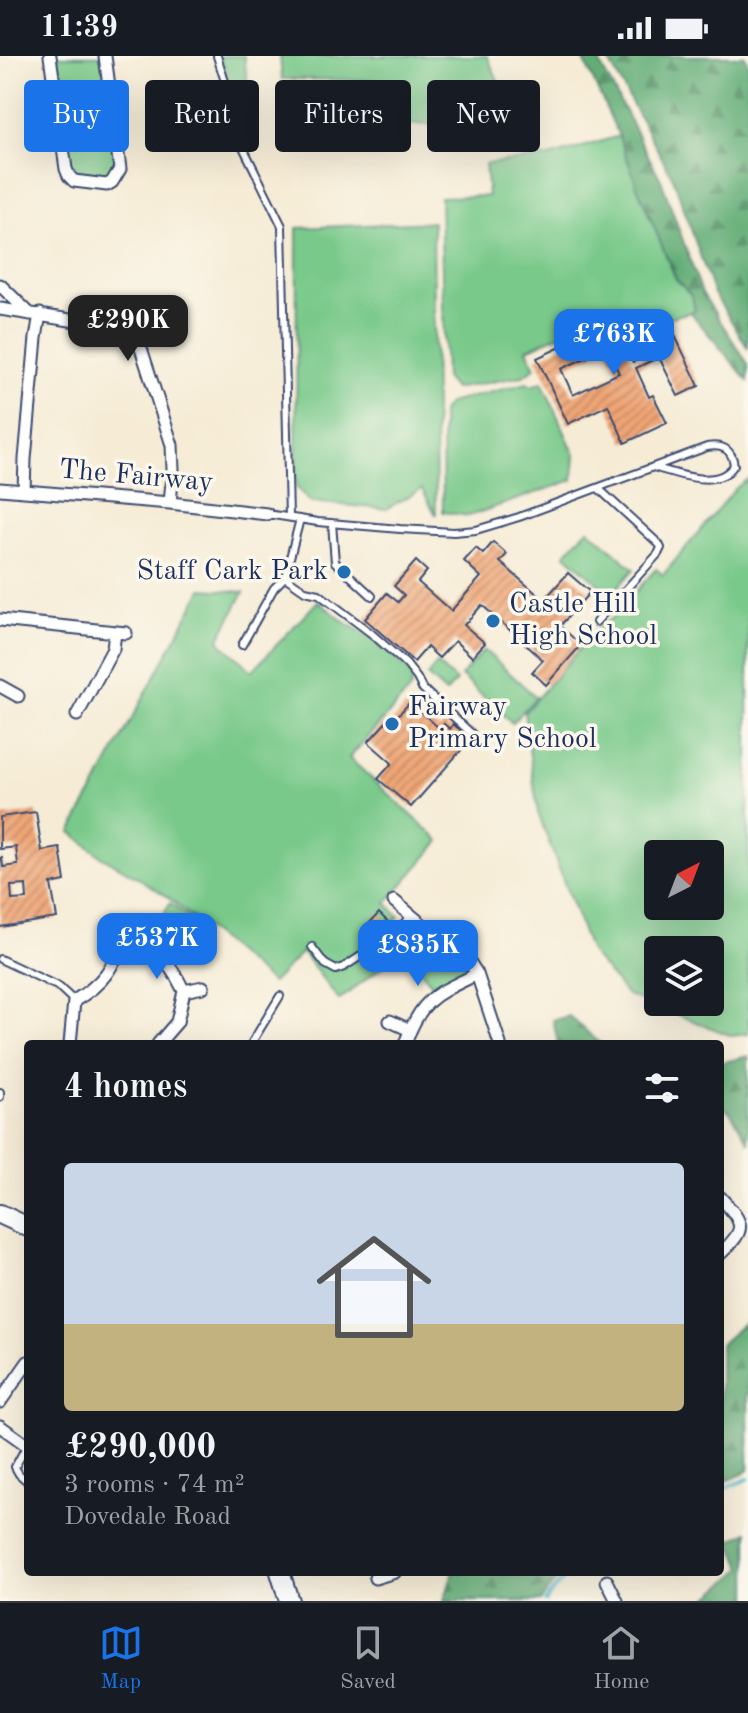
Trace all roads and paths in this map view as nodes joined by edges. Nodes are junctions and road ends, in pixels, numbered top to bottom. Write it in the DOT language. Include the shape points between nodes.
graph roads {
  1 [pos="50,56"];
  2 [pos="105,56"];
  3 [pos="217,56"];
  4 [pos="0,285"];
  5 [pos="0,309"];
  6 [pos="35,314"];
  7 [pos="653,467"];
  8 [pos="598,488"];
  9 [pos="0,489"];
  10 [pos="24,491"];
  11 [pos="170,503"];
  12 [pos="267,514"];
  13 [pos="289,517"];
  14 [pos="300,519"];
  15 [pos="332,523"];
  16 [pos="285,577"];
  17 [pos="372,596"];
  18 [pos="0,620"];
  19 [pos="596,622"];
  20 [pos="242,645"];
  21 [pos="0,687"];
  22 [pos="18,696"];
  23 [pos="77,715"];
  24 [pos="472,734"];
  25 [pos="394,901"];
  26 [pos="411,917"];
  27 [pos="115,929"];
  28 [pos="127,935"];
  29 [pos="312,947"];
  30 [pos="0,959"];
  31 [pos="477,974"];
  32 [pos="203,987"];
  33 [pos="184,991"];
  34 [pos="280,996"];
  35 [pos="74,1001"];
  36 [pos="390,1021"];
  37 [pos="410,1030"];
  38 [pos="70,1040"];
  39 [pos="161,1040"];
  40 [pos="253,1040"];
  41 [pos="406,1040"];
  42 [pos="499,1040"];
  43 [pos="724,1201"];
  44 [pos="0,1214"];
  45 [pos="24,1225"];
  46 [pos="724,1250"];
  47 [pos="24,1366"];
  48 [pos="4,1389"];
  49 [pos="0,1402"];
  50 [pos="0,1426"];
  51 [pos="24,1444"];
  52 [pos="24,1451"];
  53 [pos="24,1478"];
  54 [pos="281,1576"];
  55 [pos="607,1581"];
  56 [pos="289,1601"];
  57 [pos="617,1601"];
  1 -- 2 [label="street" via="69,176 107,185 120,169"];
  3 -- 13 [label="lane" via="242,145 282,226"];
  4 -- 6 [label="street"];
  5 -- 6 [label="street"];
  6 -- 10 [label="street"];
  6 -- 11 [label="street" via="121,328 139,342 172,445"];
  7 -- 7 [label="lane" via="717,445 730,452 734,465 725,474 702,479"];
  7 -- 8 [label="lane"];
  8 -- 15 [label="lane" via="476,530"];
  8 -- 19 [label="lane" via="661,548"];
  9 -- 10 [label="street, The Fairway"];
  10 -- 11 [label="street, The Fairway"];
  11 -- 12 [label="street, The Fairway"];
  12 -- 13 [label="lane"];
  13 -- 14 [label="lane"];
  14 -- 15 [label="lane"];
  14 -- 16 [label="lane"];
  15 -- 17 [label="lane" via="335,562"];
  16 -- 20 [label="lane"];
  16 -- 24 [label="lane" via="319,594 372,634"];
  18 -- 23 [label="street" via="120,632 88,704"];
  21 -- 22 [label="street"];
  25 -- 26 [label="street"];
  26 -- 29 [label="lane" via="387,939 336,970"];
  26 -- 31 [label="street" via="465,955"];
  27 -- 28 [label="street"];
  28 -- 33 [label="street" via="156,952"];
  28 -- 35 [label="street" via="101,982"];
  30 -- 35 [label="lane" via="59,987"];
  31 -- 37 [label="street" via="439,992"];
  31 -- 42 [label="street"];
  32 -- 33 [label="street"];
  33 -- 39 [label="street" via="177,1022"];
  34 -- 40 [label="lane"];
  35 -- 38 [label="street"];
  36 -- 37 [label="street"];
  37 -- 41 [label="street"];
  43 -- 46 [label="street" via="737,1216 740,1231"];
  44 -- 45 [label="main road"];
  47 -- 48 [label="street"];
  48 -- 49 [label="street"];
  50 -- 51 [label="street"];
  52 -- 53 [label="lane" via="15,1467"];
  54 -- 56 [label="main road"];
  55 -- 57 [label="street"];
}
